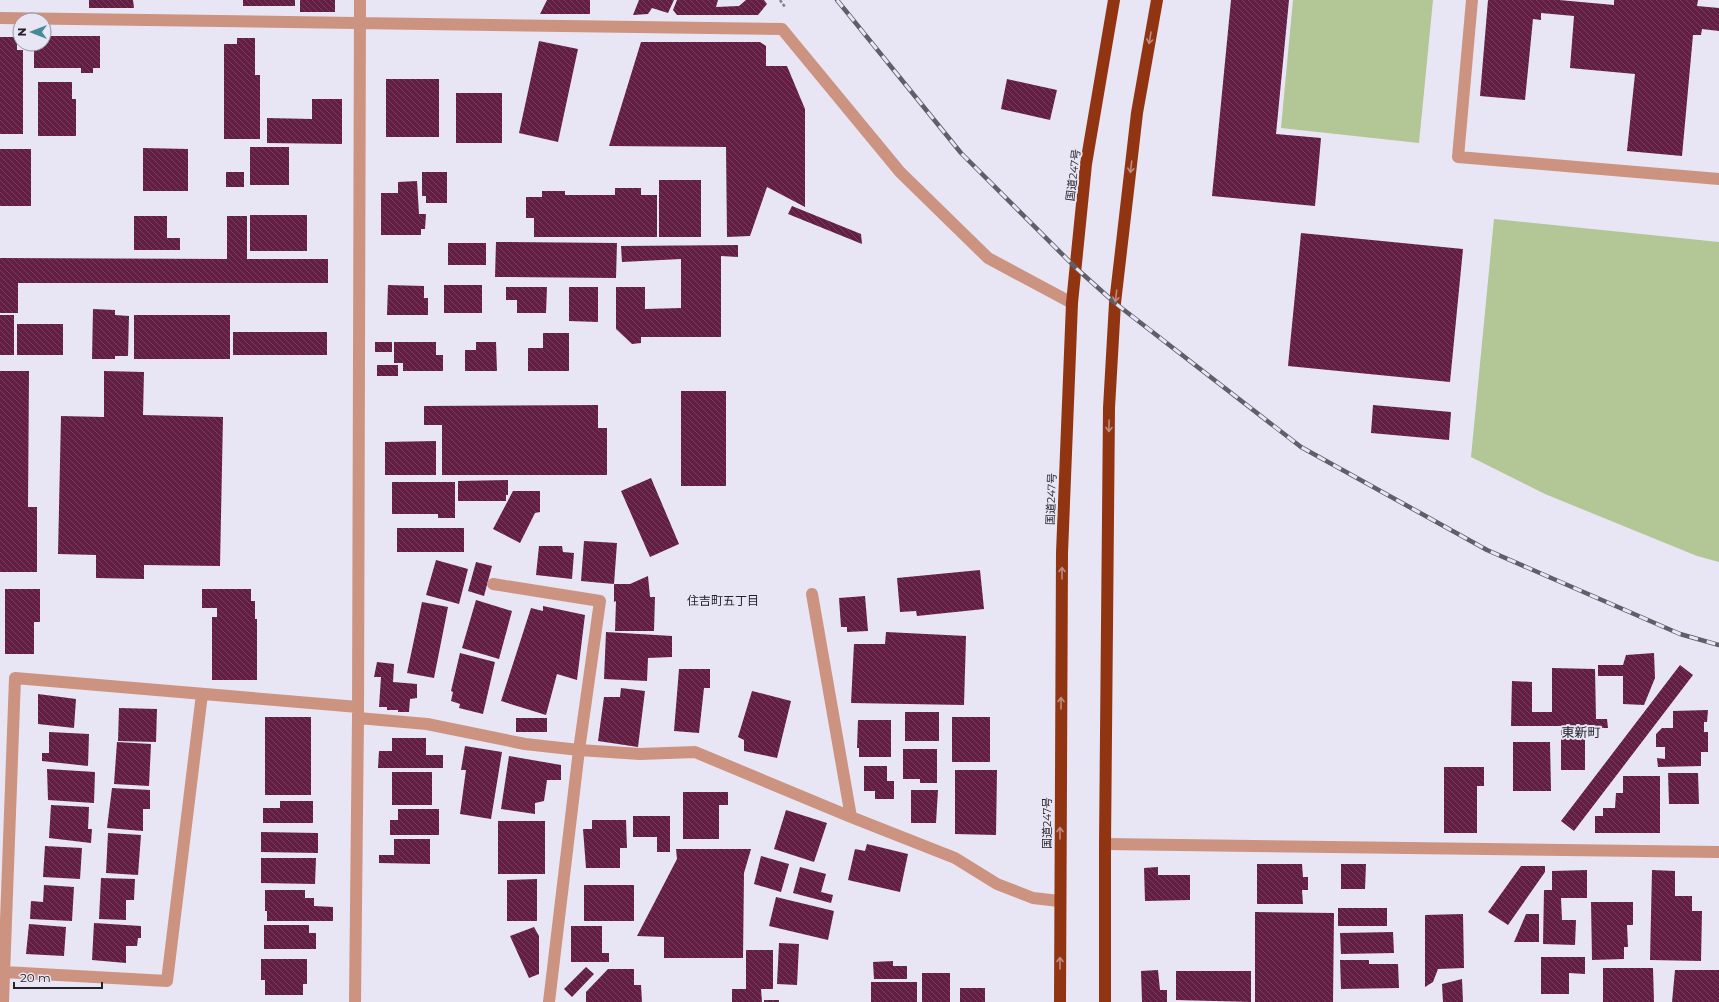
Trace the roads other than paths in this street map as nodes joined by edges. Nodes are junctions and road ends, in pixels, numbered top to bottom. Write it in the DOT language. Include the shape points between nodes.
graph roads {
  1 [pos="360,0"];
  2 [pos="1114,0"];
  3 [pos="1157,0"];
  4 [pos="1472,0"];
  5 [pos="0,18"];
  6 [pos="360,24"];
  7 [pos="1719,179"];
  8 [pos="1072,303"];
  9 [pos="493,584"];
  10 [pos="812,594"];
  11 [pos="202,694"];
  12 [pos="358,712"];
  13 [pos="579,750"];
  14 [pos="851,817"];
  15 [pos="1105,844"];
  16 [pos="1719,852"];
  17 [pos="1059,901"];
  18 [pos="4,972"];
  19 [pos="3,1002"];
  20 [pos="355,1002"];
  21 [pos="549,1002"];
  22 [pos="1060,1002"];
  23 [pos="1105,1002"];
  1 -- 6 [label="street"];
  2 -- 8 [label="highway, 国道247号" via="1086,164"];
  3 -- 15 [label="highway, one-way" via="1137,114 1115,311 1109,408"];
  4 -- 7 [label="street" via="1458,157"];
  5 -- 6 [label="street"];
  6 -- 8 [label="street" via="782,30 900,172 988,258"];
  6 -- 12 [label="street"];
  17 -- 8 [label="highway, 国道247号, one-way" via="1062,553"];
  9 -- 13 [label="street" via="600,601"];
  10 -- 14 [label="street"];
  11 -- 12 [label="street"];
  11 -- 18 [label="street" via="167,981"];
  11 -- 18 [label="street" via="16,678"];
  12 -- 13 [label="street" via="525,744"];
  12 -- 20 [label="street"];
  13 -- 14 [label="street" via="640,754 695,752"];
  13 -- 21 [label="street"];
  14 -- 17 [label="street" via="956,858 997,884 1033,898"];
  15 -- 16 [label="street"];
  15 -- 23 [label="highway"];
  22 -- 17 [label="highway, 国道247号, one-way"];
  18 -- 19 [label="street"];
}
